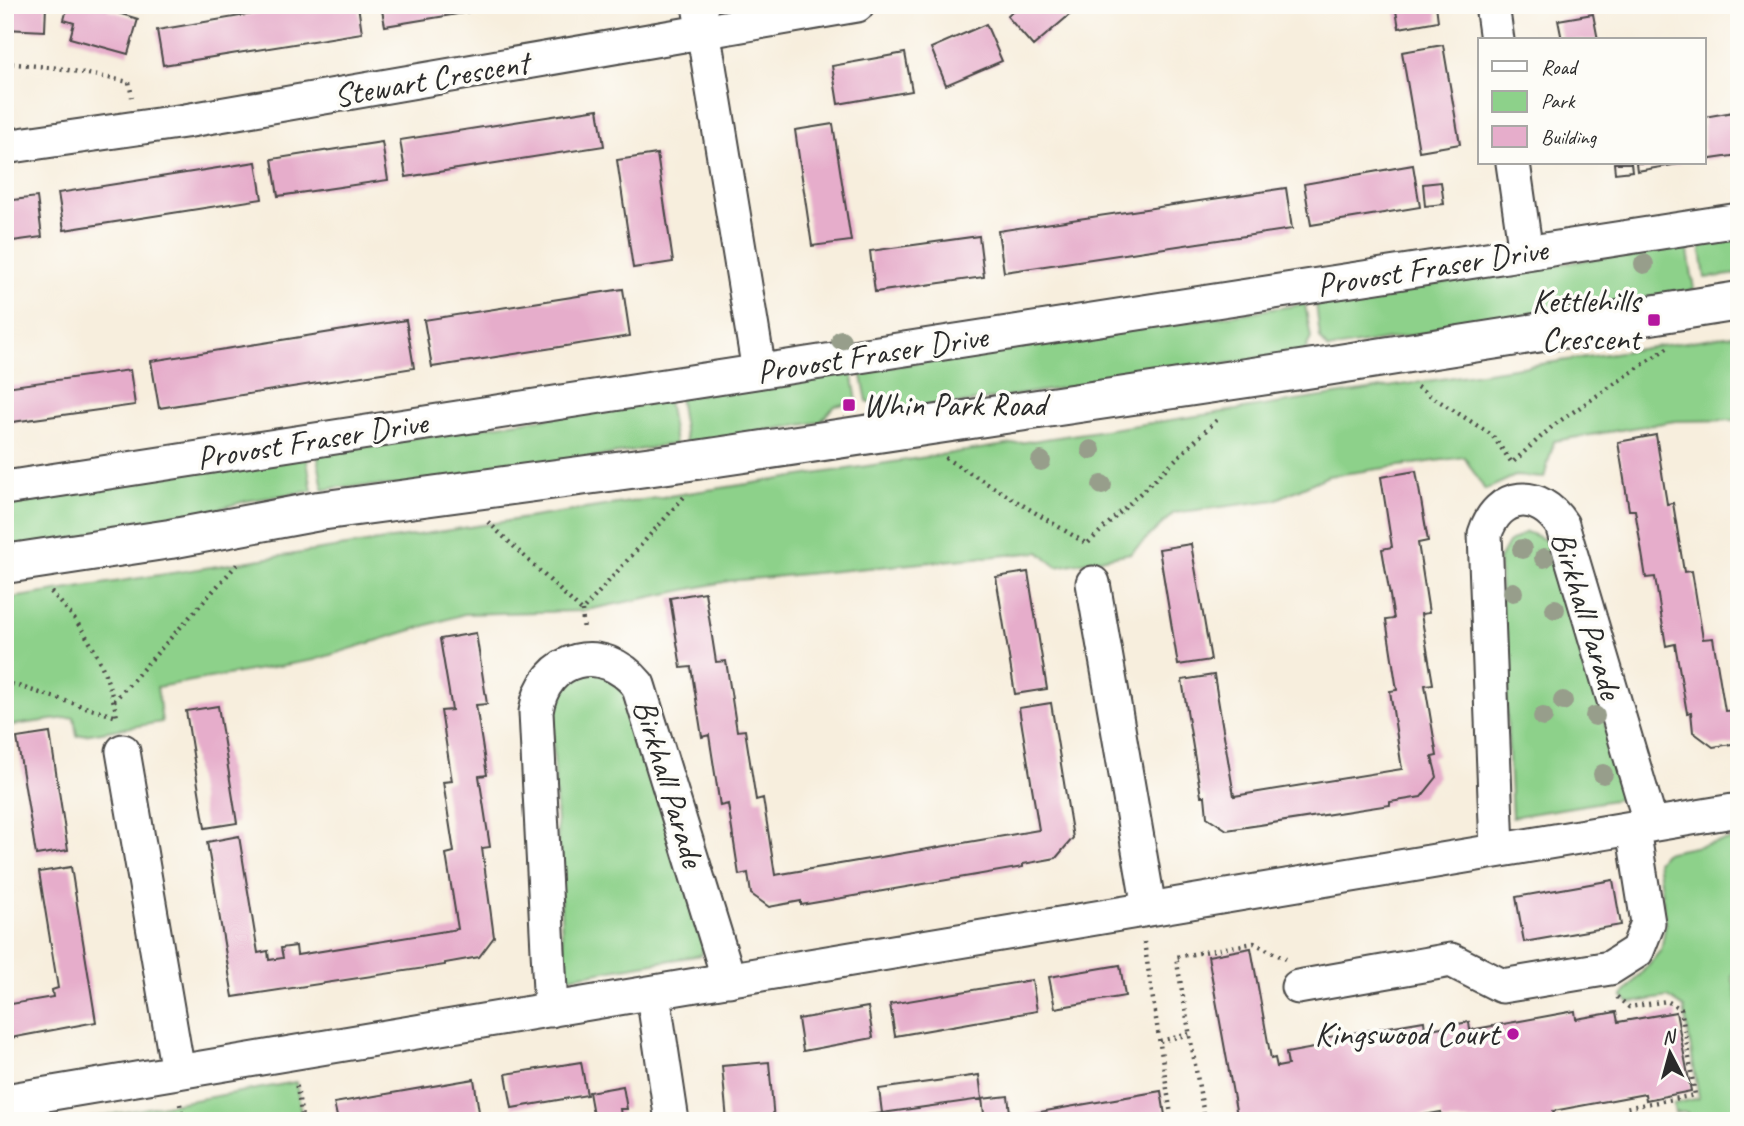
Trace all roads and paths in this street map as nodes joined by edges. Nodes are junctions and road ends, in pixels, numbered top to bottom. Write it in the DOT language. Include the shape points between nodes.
graph roads {
  1 [pos="857,5"];
  2 [pos="1492,5"];
  3 [pos="701,18"];
  4 [pos="1497,38"];
  5 [pos="5,64"];
  6 [pos="138,129"];
  7 [pos="5,147"];
  8 [pos="1514,164"];
  9 [pos="1739,220"];
  10 [pos="1526,253"];
  11 [pos="1739,301"];
  12 [pos="1670,346"];
  13 [pos="759,371"];
  14 [pos="1411,383"];
  15 [pos="1226,411"];
  16 [pos="942,456"];
  17 [pos="5,488"];
  18 [pos="688,493"];
  19 [pos="486,521"];
  20 [pos="243,557"];
  21 [pos="5,564"];
  22 [pos="1093,583"];
  23 [pos="46,587"];
  24 [pos="5,682"];
  25 [pos="114,701"];
  26 [pos="123,751"];
  27 [pos="1739,810"];
  28 [pos="1642,827"];
  29 [pos="1497,850"];
  30 [pos="1146,920"];
  31 [pos="1292,977"];
  32 [pos="729,980"];
  33 [pos="653,994"];
  34 [pos="1617,997"];
  35 [pos="551,1010"];
  36 [pos="1190,1034"];
  37 [pos="1160,1041"];
  38 [pos="295,1077"];
  39 [pos="178,1084"];
  40 [pos="5,1101"];
  41 [pos="183,1121"];
  42 [pos="283,1121"];
  43 [pos="672,1121"];
  44 [pos="1172,1121"];
  45 [pos="1205,1121"];
  46 [pos="1628,1121"];
  1 -- 3 [label="street, Stewart Crescent"];
  2 -- 4 [label="street"];
  3 -- 6 [label="street, Stewart Crescent"];
  3 -- 13 [label="street"];
  5 -- 6 [label="path" via="58,68 129,82"];
  6 -- 7 [label="street, Stewart Crescent"];
  8 -- 10 [label="street"];
  9 -- 10 [label="street, Provost Fraser Drive"];
  10 -- 13 [label="street, Provost Fraser Drive"];
  11 -- 21 [label="street" via="683,462 319,511 170,540"];
  12 -- 14 [label="path" via="1554,425 1512,463 1492,435"];
  13 -- 17 [label="street, Provost Fraser Drive"];
  15 -- 16 [label="path" via="1087,544"];
  18 -- 19 [label="path" via="582,611"];
  20 -- 25 [label="path"];
  22 -- 30 [label="street"];
  23 -- 25 [label="path" via="74,616 99,658"];
  24 -- 25 [label="path" via="117,717"];
  26 -- 39 [label="street"];
  27 -- 28 [label="street"];
  28 -- 29 [label="street"];
  28 -- 29 [label="street, Birkhall Parade" via="1562,525 1545,506 1521,500 1497,511 1485,534"];
  28 -- 31 [label="street" via="1648,923 1637,951 1609,968 1502,986 1451,960"];
  29 -- 30 [label="street"];
  30 -- 32 [label="street"];
  30 -- 37 [label="path"];
  31 -- 36 [label="path" via="1285,958 1254,943 1177,957"];
  32 -- 33 [label="street"];
  32 -- 35 [label="street, Birkhall Parade" via="638,685 617,665 588,659 552,675 543,686 536,712"];
  33 -- 35 [label="street"];
  33 -- 43 [label="street"];
  34 -- 46 [label="path" via="1629,1007 1667,1001 1681,1009 1695,1095 1625,1108"];
  35 -- 39 [label="street"];
  36 -- 37 [label="path"];
  36 -- 45 [label="path"];
  37 -- 44 [label="path"];
  38 -- 42 [label="path" via="302,1117"];
  39 -- 40 [label="street"];
  39 -- 41 [label="path"];
}
